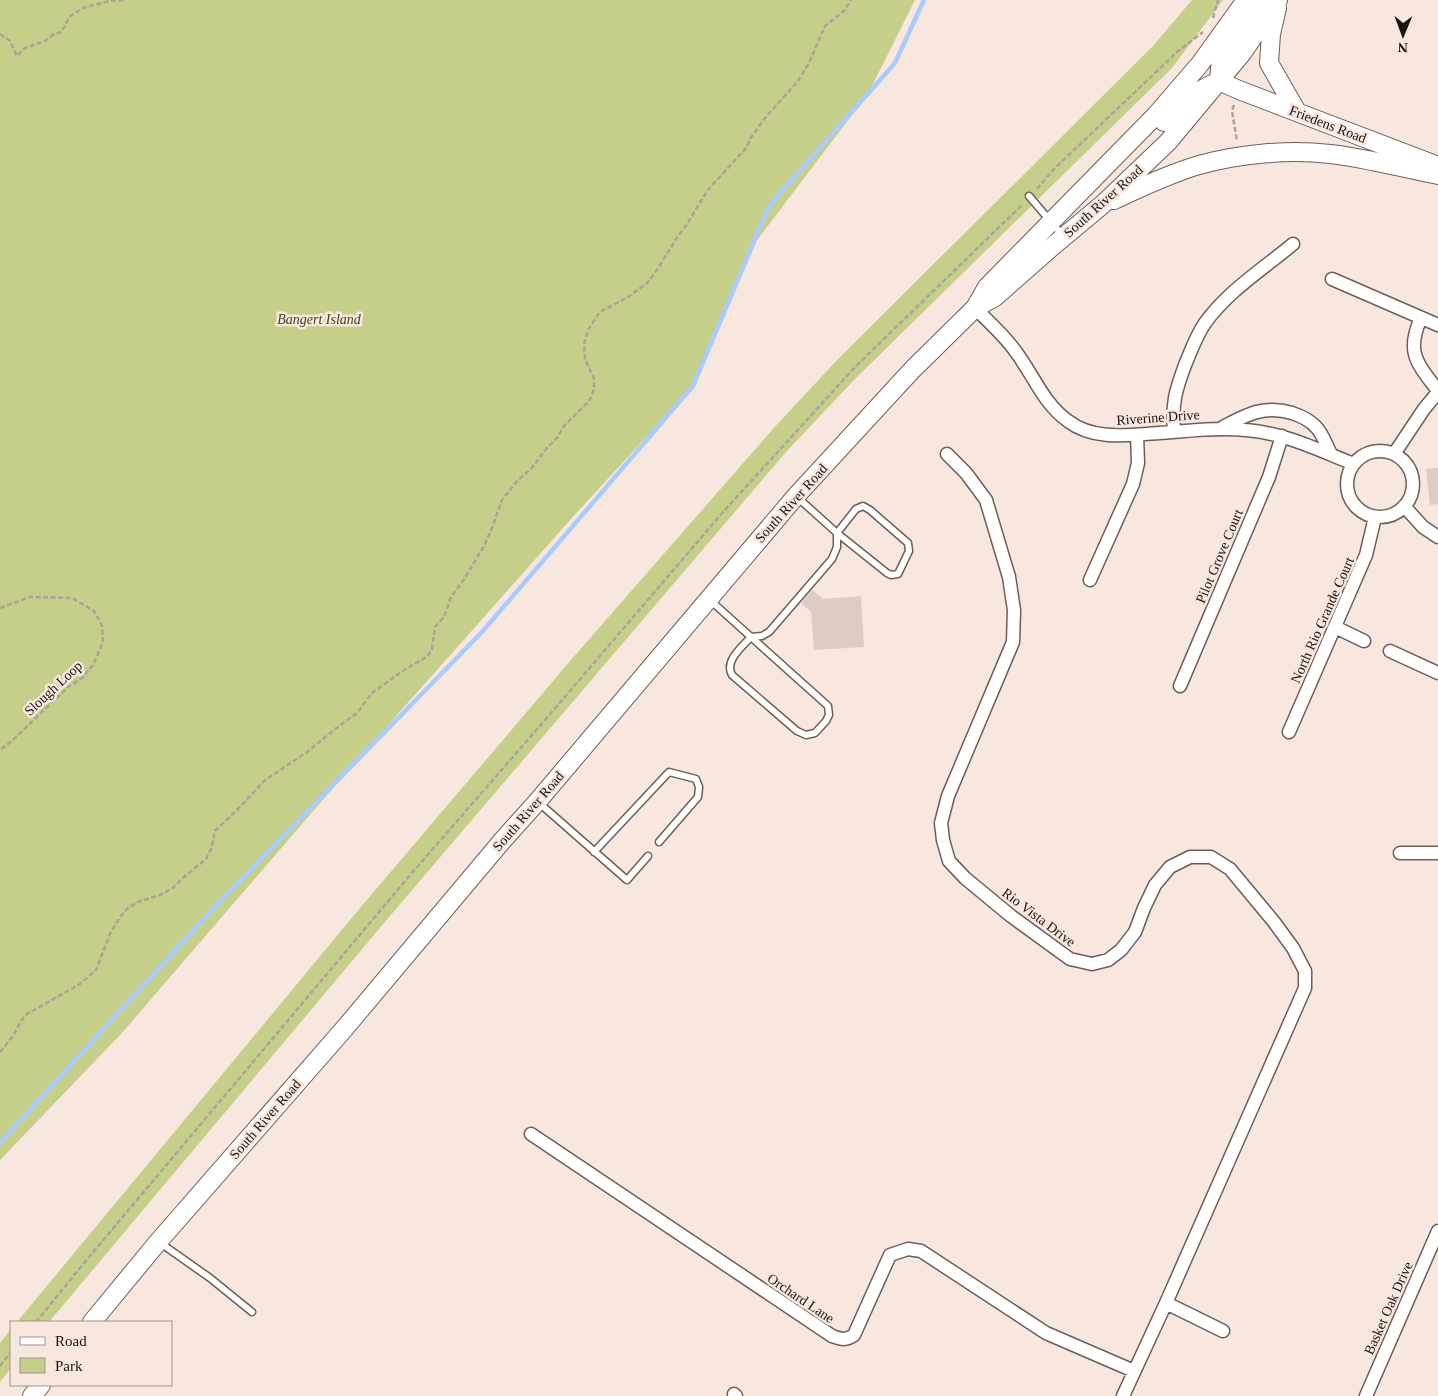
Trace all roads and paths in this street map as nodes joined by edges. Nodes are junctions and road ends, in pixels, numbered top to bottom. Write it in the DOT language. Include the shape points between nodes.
graph roads {
  1 [pos="126,0"];
  2 [pos="851,0"];
  3 [pos="1218,0"];
  4 [pos="1246,0"];
  5 [pos="1258,0"];
  6 [pos="1278,0"];
  7 [pos="1210,26"];
  8 [pos="1204,31"];
  9 [pos="0,34"];
  10 [pos="1219,81"];
  11 [pos="1240,90"];
  12 [pos="1297,112"];
  13 [pos="1240,156"];
  14 [pos="1438,166"];
  15 [pos="1438,176"];
  16 [pos="1029,196"];
  17 [pos="1100,206"];
  18 [pos="1052,222"];
  19 [pos="1064,236"];
  20 [pos="1293,244"];
  21 [pos="1332,279"];
  22 [pos="975,308"];
  23 [pos="1421,318"];
  24 [pos="1438,325"];
  25 [pos="1438,392"];
  26 [pos="1220,429"];
  27 [pos="1174,432"];
  28 [pos="1137,435"];
  29 [pos="1282,436"];
  30 [pos="947,454"];
  31 [pos="1331,454"];
  32 [pos="1394,454"];
  33 [pos="1354,464"];
  34 [pos="796,496"];
  35 [pos="1404,506"];
  36 [pos="1375,517"];
  37 [pos="837,533"];
  38 [pos="1438,537"];
  39 [pos="1090,580"];
  40 [pos="708,598"];
  41 [pos="0,608"];
  42 [pos="1335,627"];
  43 [pos="751,637"];
  44 [pos="1364,641"];
  45 [pos="1390,651"];
  46 [pos="1438,673"];
  47 [pos="1180,686"];
  48 [pos="1289,732"];
  49 [pos="0,750"];
  50 [pos="537,802"];
  51 [pos="659,842"];
  52 [pos="594,852"];
  53 [pos="1400,852"];
  54 [pos="1438,853"];
  55 [pos="648,856"];
  56 [pos="0,1052"];
  57 [pos="531,1134"];
  58 [pos="1438,1231"];
  59 [pos="158,1242"];
  60 [pos="1166,1303"];
  61 [pos="252,1312"];
  62 [pos="37,1321"];
  63 [pos="93,1321"];
  64 [pos="1223,1331"];
  65 [pos="10,1353"];
  66 [pos="0,1366"];
  67 [pos="1134,1371"];
  68 [pos="40,1386"];
  69 [pos="32,1396"];
  70 [pos="1123,1396"];
  71 [pos="1366,1396"];
  1 -- 9 [label="path" via="110,0 83,8 68,17 61,32 25,48 17,56 10,41"];
  2 -- 56 [label="path" via="844,12 825,26 798,80 765,118 747,147 707,191 647,283 600,312 595,319 584,344 585,359 594,378 592,396 502,500 484,546 451,597 444,617 435,627 428,656 372,693 357,713 264,781 215,831 206,859 173,888 128,908 110,934 96,970 80,984 26,1014"];
  3 -- 7 [label="path"];
  4 -- 18 [label="main road, South River Road" via="1200,64 1156,115"];
  5 -- 10 [label="main road" via="1228,43"];
  6 -- 10 [label="main road, South River Road"];
  6 -- 12 [label="main road" via="1269,63"];
  8 -- 16 [label="path" via="1177,52"];
  10 -- 11 [label="main road, Friedens Road"];
  10 -- 17 [label="main road, South River Road" via="1168,142"];
  10 -- 18 [label="main road" via="1190,96 1086,196"];
  11 -- 12 [label="main road, Friedens Road"];
  11 -- 13 [label="path" via="1232,111"];
  12 -- 14 [label="main road, Friedens Road"];
  13 -- 15 [label="main road" via="1290,152 1330,154"];
  13 -- 17 [label="main road" via="1198,165"];
  16 -- 18 [label="lane"];
  16 -- 62 [label="path" via="856,366 723,512 411,874"];
  17 -- 19 [label="main road, South River Road"];
  18 -- 19 [label="lane"];
  18 -- 22 [label="main road, South River Road" via="987,287"];
  19 -- 22 [label="main road, South River Road" via="995,297"];
  20 -- 27 [label="street" via="1227,298 1204,324 1177,387"];
  21 -- 23 [label="street"];
  22 -- 28 [label="street, Riverine Drive" via="1016,352 1047,402 1067,421 1088,432"];
  22 -- 34 [label="main road, South River Road" via="913,369"];
  23 -- 24 [label="street"];
  23 -- 25 [label="street" via="1414,336 1414,351 1420,367"];
  25 -- 32 [label="street"];
  26 -- 27 [label="street, Riverine Drive"];
  26 -- 29 [label="street, Riverine Drive"];
  26 -- 31 [label="street, Riverine Drive" via="1254,412 1290,413 1317,427"];
  27 -- 28 [label="street, Riverine Drive"];
  28 -- 39 [label="street" via="1138,463 1133,484"];
  29 -- 31 [label="street, Riverine Drive"];
  29 -- 47 [label="street, Pilot Grove Court"];
  30 -- 60 [label="street, Rio Vista Drive" via="986,500 1009,577 1014,610 1012,642 948,796 941,823 949,861 1011,916 1070,959 1092,964 1108,960 1135,932 1156,885 1170,866 1190,857 1211,857 1237,876 1293,948 1305,971 1305,988"];
  31 -- 33 [label="street, Riverine Drive"];
  32 -- 33 [label="street" via="1373,452"];
  32 -- 35 [label="street" via="1405,463 1412,478 1412,491"];
  33 -- 36 [label="street" via="1347,480 1349,497 1359,510"];
  34 -- 37 [label="lane"];
  34 -- 40 [label="main road, South River Road"];
  35 -- 36 [label="street" via="1393,515"];
  35 -- 38 [label="street" via="1423,527"];
  36 -- 42 [label="street, North Rio Grande Court" via="1366,555"];
  37 -- 37 [label="lane" via="891,575 898,574 909,551 908,543 866,507 856,509"];
  37 -- 43 [label="lane" via="837,547 832,559 769,632"];
  40 -- 43 [label="lane"];
  40 -- 50 [label="main road, South River Road"];
  41 -- 49 [label="path, Slough Loop" via="30,597 72,598 94,611 102,626 103,642 82,678"];
  42 -- 44 [label="street"];
  42 -- 48 [label="street, North Rio Grande Court"];
  43 -- 43 [label="lane" via="828,706 829,715 815,734 806,735 797,730 732,676 732,659"];
  45 -- 46 [label="street"];
  50 -- 52 [label="lane"];
  50 -- 59 [label="main road, South River Road"];
  51 -- 52 [label="lane" via="698,797 696,780 669,772"];
  52 -- 55 [label="lane" via="626,880"];
  53 -- 54 [label="street"];
  57 -- 67 [label="street, Orchard Lane" via="832,1336 844,1340 854,1335 890,1255 908,1248 921,1251 1046,1333"];
  58 -- 71 [label="street, Basket Oak Drive"];
  59 -- 61 [label="lane"];
  59 -- 63 [label="main road, South River Road"];
  60 -- 64 [label="street"];
  60 -- 67 [label="street, Rio Vista Drive"];
  65 -- 66 [label="path"];
  67 -- 70 [label="street, Rio Vista Drive"];
  68 -- 69 [label="main road"];
}
